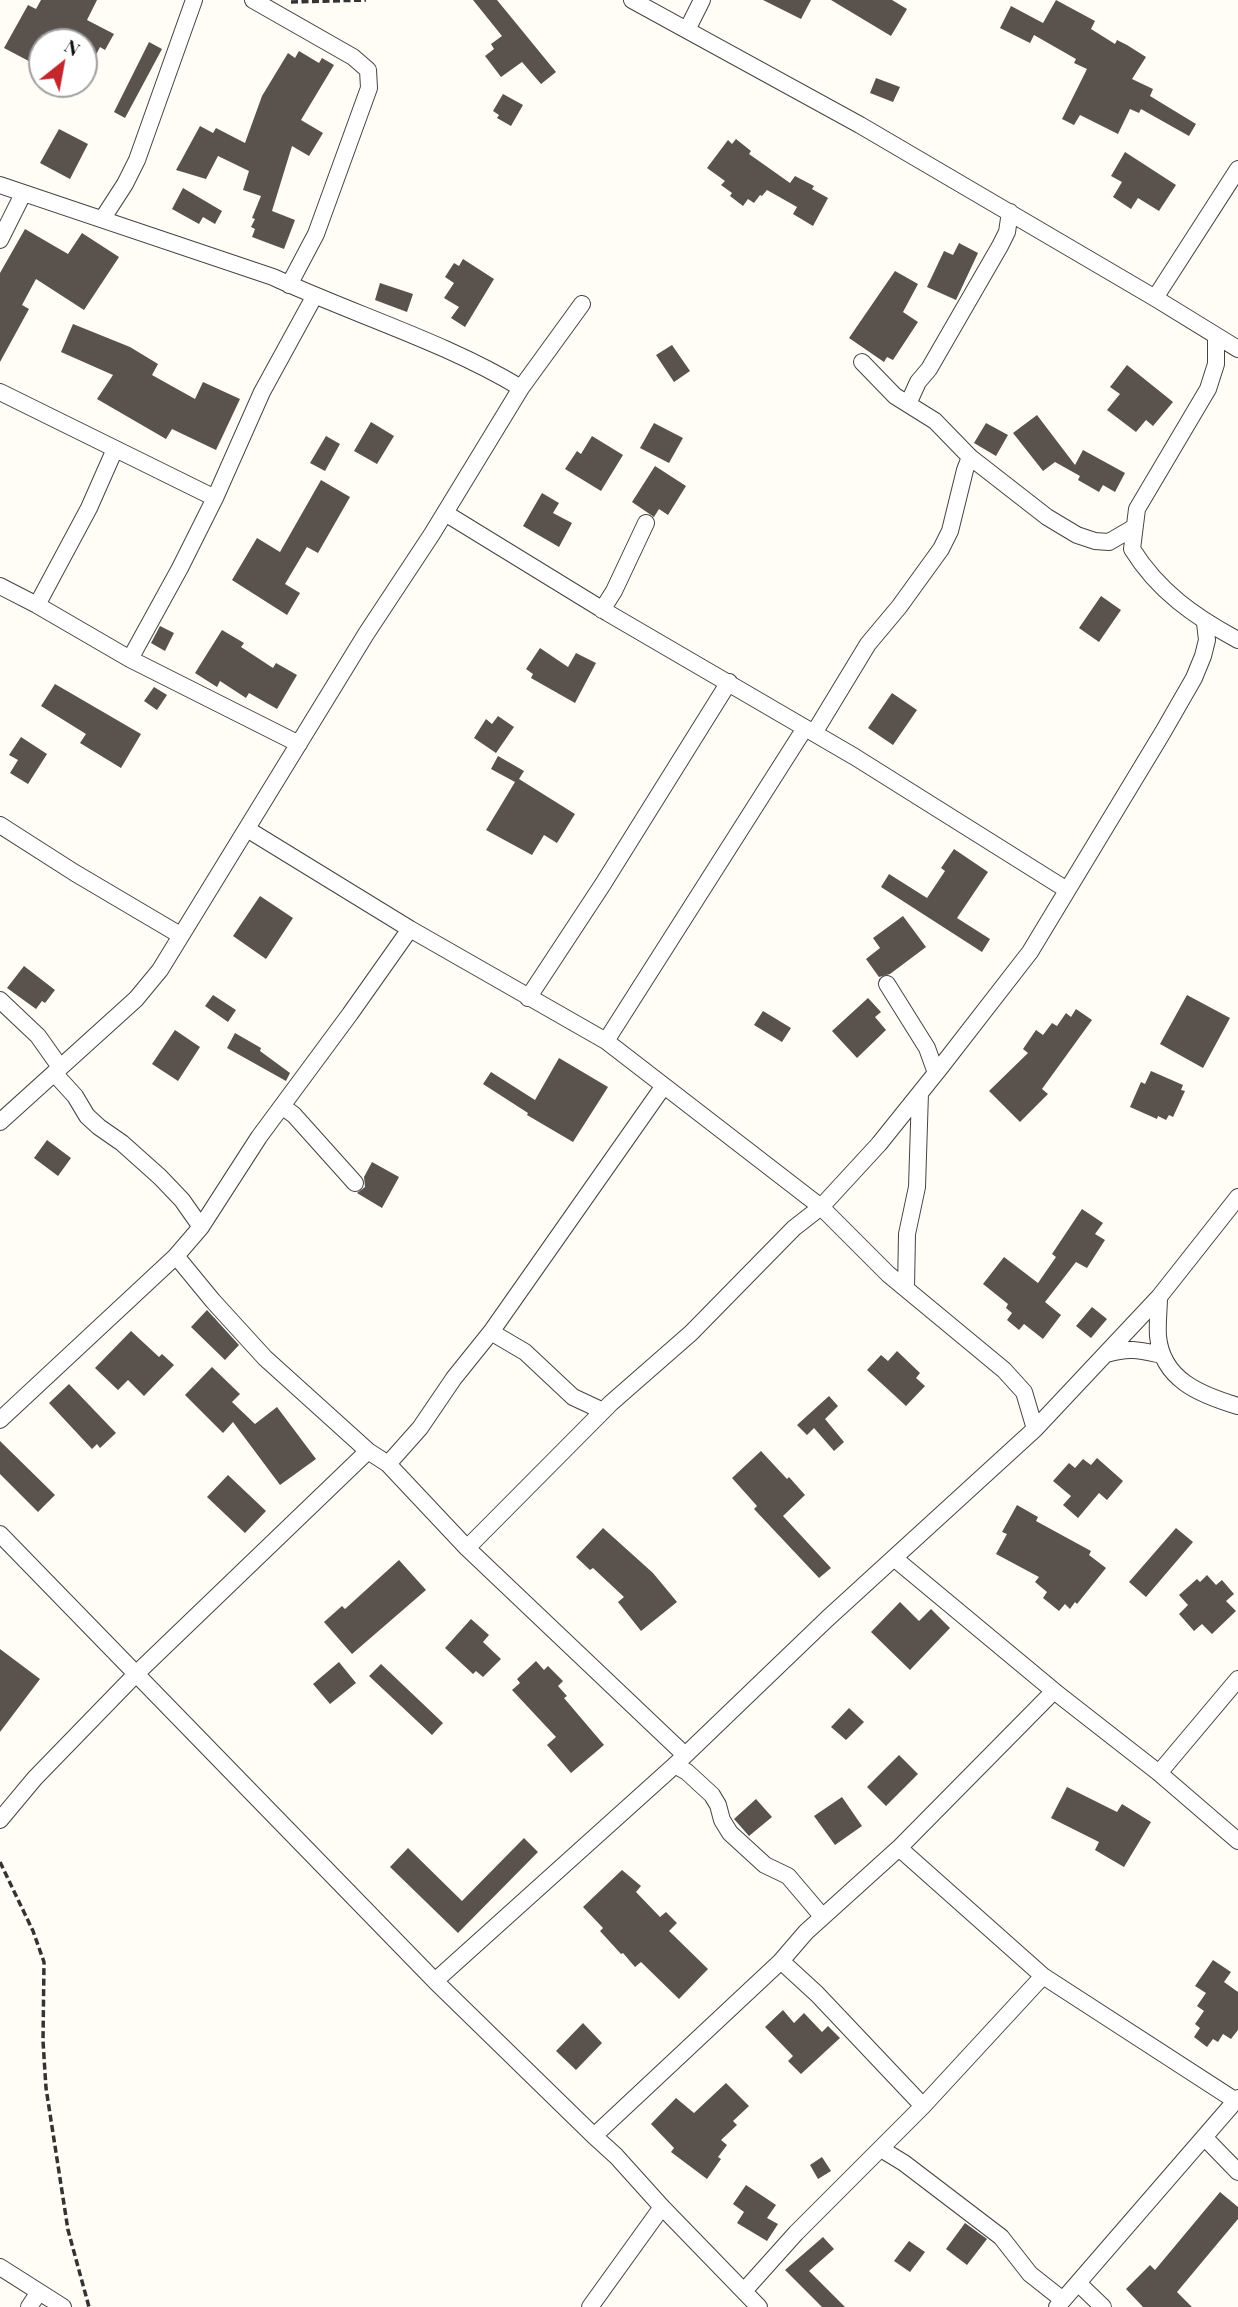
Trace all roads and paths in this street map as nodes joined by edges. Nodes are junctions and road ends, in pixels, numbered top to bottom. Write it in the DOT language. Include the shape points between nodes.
graph roads {
  1 [pos="194,0"];
  2 [pos="366,0"];
  3 [pos="632,0"];
  4 [pos="702,0"];
  5 [pos="257,1"];
  6 [pos="687,30"];
  7 [pos="1238,169"];
  8 [pos="0,185"];
  9 [pos="23,194"];
  10 [pos="1010,212"];
  11 [pos="103,218"];
  12 [pos="0,240"];
  13 [pos="289,285"];
  14 [pos="314,297"];
  15 [pos="1155,298"];
  16 [pos="582,304"];
  17 [pos="1216,337"];
  18 [pos="1238,349"];
  19 [pos="862,362"];
  20 [pos="521,388"];
  21 [pos="0,392"];
  22 [pos="908,404"];
  23 [pos="115,449"];
  24 [pos="970,457"];
  25 [pos="215,498"];
  26 [pos="445,513"];
  27 [pos="646,523"];
  28 [pos="1133,528"];
  29 [pos="0,586"];
  30 [pos="37,605"];
  31 [pos="603,610"];
  32 [pos="1205,622"];
  33 [pos="1238,642"];
  34 [pos="1203,656"];
  35 [pos="130,659"];
  36 [pos="729,682"];
  37 [pos="810,731"];
  38 [pos="299,744"];
  39 [pos="0,825"];
  40 [pos="247,829"];
  41 [pos="1067,890"];
  42 [pos="410,929"];
  43 [pos="180,935"];
  44 [pos="887,984"];
  45 [pos="528,998"];
  46 [pos="0,1000"];
  47 [pos="606,1041"];
  48 [pos="57,1070"];
  49 [pos="936,1073"];
  50 [pos="663,1087"];
  51 [pos="920,1093"];
  52 [pos="282,1106"];
  53 [pos="0,1122"];
  54 [pos="355,1183"];
  55 [pos="1238,1198"];
  56 [pos="821,1208"];
  57 [pos="201,1227"];
  58 [pos="176,1256"];
  59 [pos="906,1288"];
  60 [pos="1159,1297"];
  61 [pos="491,1332"];
  62 [pos="1104,1355"];
  63 [pos="1162,1355"];
  64 [pos="1238,1406"];
  65 [pos="603,1410"];
  66 [pos="0,1420"];
  67 [pos="1035,1429"];
  68 [pos="368,1451"];
  69 [pos="388,1464"];
  70 [pos="0,1534"];
  71 [pos="467,1548"];
  72 [pos="894,1558"];
  73 [pos="137,1673"];
  74 [pos="1238,1679"];
  75 [pos="1054,1691"];
  76 [pos="680,1760"];
  77 [pos="1159,1773"];
  78 [pos="0,1820"];
  79 [pos="1238,1841"];
  80 [pos="899,1848"];
  81 [pos="0,1862"];
  82 [pos="822,1916"];
  83 [pos="781,1961"];
  84 [pos="1043,1976"];
  85 [pos="435,1981"];
  86 [pos="1237,2099"];
  87 [pos="923,2106"];
  88 [pos="594,2136"];
  89 [pos="1204,2137"];
  90 [pos="881,2150"];
  91 [pos="1238,2172"];
  92 [pos="662,2207"];
  93 [pos="0,2267"];
  94 [pos="1079,2284"];
  95 [pos="744,2291"];
  96 [pos="39,2292"];
  97 [pos="1060,2304"];
  98 [pos="29,2307"];
  99 [pos="63,2307"];
  100 [pos="89,2307"];
  101 [pos="590,2307"];
  102 [pos="759,2307"];
  103 [pos="1103,2307"];
  1 -- 11 [label="street" via="137,160"];
  2 -- 5 [label="path"];
  3 -- 6 [label="street"];
  4 -- 6 [label="street"];
  5 -- 13 [label="street" via="368,70 369,88 316,234"];
  6 -- 10 [label="street"];
  7 -- 15 [label="street"];
  8 -- 9 [label="street"];
  9 -- 11 [label="street"];
  9 -- 12 [label="street"];
  10 -- 15 [label="street"];
  10 -- 22 [label="street" via="1000,246"];
  11 -- 13 [label="street"];
  13 -- 14 [label="street"];
  14 -- 20 [label="street" via="459,355"];
  14 -- 25 [label="street" via="262,392"];
  15 -- 17 [label="street"];
  16 -- 20 [label="street"];
  17 -- 18 [label="street"];
  17 -- 28 [label="street" via="1216,364 1209,388 1137,509"];
  19 -- 22 [label="street"];
  20 -- 26 [label="street"];
  21 -- 23 [label="street"];
  22 -- 24 [label="street" via="935,421"];
  23 -- 25 [label="street"];
  23 -- 30 [label="street"];
  24 -- 28 [label="street" via="1077,535 1109,542"];
  24 -- 37 [label="street" via="941,550 868,644"];
  25 -- 35 [label="street"];
  26 -- 31 [label="street"];
  26 -- 38 [label="street"];
  27 -- 31 [label="street"];
  28 -- 32 [label="street" via="1132,550 1143,567 1162,589"];
  29 -- 30 [label="street"];
  30 -- 35 [label="street"];
  31 -- 36 [label="street"];
  32 -- 33 [label="street"];
  32 -- 34 [label="street"];
  33 -- 34 [label="street" via="1223,644"];
  34 -- 41 [label="street" via="1182,700"];
  35 -- 38 [label="street"];
  36 -- 37 [label="street"];
  36 -- 45 [label="street"];
  37 -- 41 [label="street"];
  37 -- 47 [label="street"];
  38 -- 40 [label="street"];
  39 -- 43 [label="street"];
  40 -- 42 [label="street"];
  40 -- 43 [label="street"];
  41 -- 49 [label="street" via="1030,952"];
  42 -- 45 [label="street"];
  42 -- 52 [label="street"];
  43 -- 48 [label="street" via="136,999"];
  44 -- 49 [label="street" via="927,1048"];
  45 -- 47 [label="street"];
  46 -- 48 [label="street" via="38,1036"];
  47 -- 50 [label="street"];
  48 -- 53 [label="street"];
  48 -- 57 [label="street" via="87,1116 160,1177"];
  49 -- 51 [label="street"];
  50 -- 56 [label="street"];
  50 -- 61 [label="street"];
  51 -- 56 [label="street"];
  51 -- 59 [label="street" via="917,1187 907,1234"];
  52 -- 54 [label="street"];
  52 -- 57 [label="street"];
  55 -- 60 [label="street"];
  56 -- 59 [label="street"];
  56 -- 65 [label="street" via="793,1228 691,1333"];
  57 -- 58 [label="street"];
  58 -- 66 [label="street"];
  58 -- 68 [label="street" via="265,1358"];
  59 -- 67 [label="street" via="1004,1370 1024,1392"];
  60 -- 62 [label="street"];
  60 -- 63 [label="street"];
  61 -- 65 [label="street" via="525,1352 573,1397"];
  61 -- 69 [label="street"];
  62 -- 63 [label="street" via="1126,1349"];
  62 -- 67 [label="street"];
  63 -- 64 [label="street" via="1175,1376 1192,1389"];
  65 -- 71 [label="street"];
  67 -- 72 [label="street"];
  68 -- 69 [label="street"];
  68 -- 73 [label="street"];
  69 -- 71 [label="street"];
  70 -- 73 [label="street"];
  71 -- 76 [label="street"];
  72 -- 75 [label="street"];
  72 -- 76 [label="street"];
  73 -- 78 [label="street"];
  73 -- 85 [label="street"];
  74 -- 77 [label="street"];
  75 -- 77 [label="street"];
  75 -- 80 [label="street"];
  76 -- 82 [label="street" via="712,1795 730,1833 765,1865 788,1876"];
  76 -- 85 [label="street"];
  77 -- 79 [label="street"];
  80 -- 82 [label="street"];
  80 -- 84 [label="street"];
  81 -- 100 [label="path" via="44,1962 46,2088 68,2230"];
  82 -- 83 [label="street"];
  83 -- 87 [label="street"];
  83 -- 88 [label="street"];
  84 -- 86 [label="street"];
  84 -- 87 [label="street"];
  85 -- 88 [label="street"];
  86 -- 89 [label="street"];
  87 -- 90 [label="street"];
  88 -- 92 [label="street"];
  89 -- 91 [label="street"];
  89 -- 94 [label="street"];
  90 -- 95 [label="street"];
  90 -- 97 [label="street" via="1001,2237"];
  92 -- 95 [label="street"];
  92 -- 101 [label="street"];
  93 -- 96 [label="street"];
  94 -- 97 [label="street"];
  94 -- 103 [label="street"];
  95 -- 102 [label="street"];
  96 -- 98 [label="street"];
  96 -- 99 [label="street"];
}
